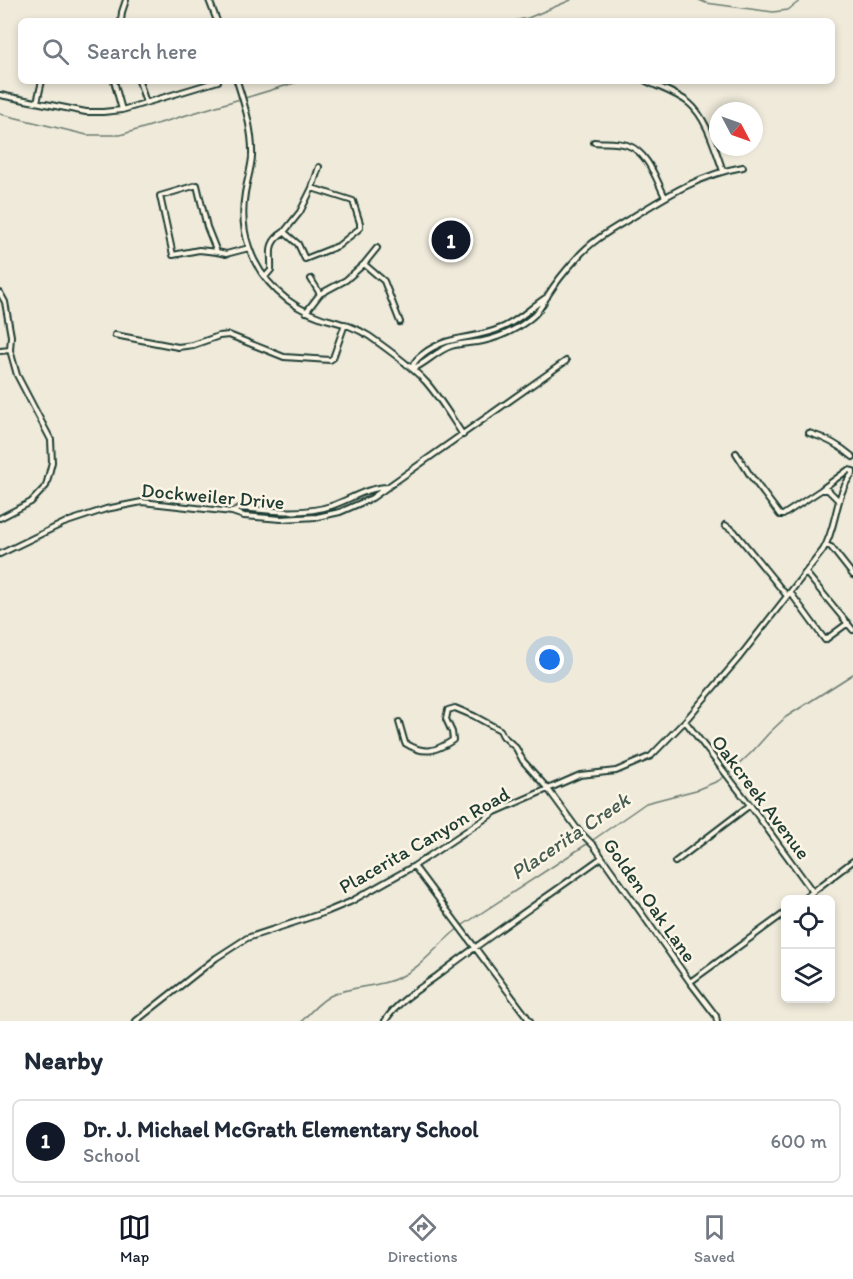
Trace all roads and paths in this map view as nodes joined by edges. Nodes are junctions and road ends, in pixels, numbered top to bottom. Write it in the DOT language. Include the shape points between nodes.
graph roads {
  1 [pos="126,0"];
  2 [pos="209,0"];
  3 [pos="121,18"];
  4 [pos="216,18"];
  5 [pos="41,84"];
  6 [pos="115,84"];
  7 [pos="140,84"];
  8 [pos="206,84"];
  9 [pos="238,84"];
  10 [pos="652,84"];
  11 [pos="0,95"];
  12 [pos="38,102"];
  13 [pos="146,103"];
  14 [pos="122,110"];
  15 [pos="594,142"];
  16 [pos="319,167"];
  17 [pos="742,167"];
  18 [pos="723,171"];
  19 [pos="312,188"];
  20 [pos="665,197"];
  21 [pos="284,232"];
  22 [pos="249,248"];
  23 [pos="377,248"];
  24 [pos="217,252"];
  25 [pos="364,264"];
  26 [pos="265,277"];
  27 [pos="311,279"];
  28 [pos="0,293"];
  29 [pos="320,294"];
  30 [pos="306,312"];
  31 [pos="400,322"];
  32 [pos="345,324"];
  33 [pos="115,335"];
  34 [pos="10,350"];
  35 [pos="0,351"];
  36 [pos="566,361"];
  37 [pos="412,369"];
  38 [pos="808,433"];
  39 [pos="463,435"];
  40 [pos="736,453"];
  41 [pos="853,457"];
  42 [pos="853,472"];
  43 [pos="389,487"];
  44 [pos="821,490"];
  45 [pos="838,500"];
  46 [pos="232,512"];
  47 [pos="0,518"];
  48 [pos="725,525"];
  49 [pos="826,545"];
  50 [pos="0,554"];
  51 [pos="806,573"];
  52 [pos="853,575"];
  53 [pos="788,594"];
  54 [pos="848,623"];
  55 [pos="853,630"];
  56 [pos="685,721"];
  57 [pos="399,722"];
  58 [pos="548,789"];
  59 [pos="750,805"];
  60 [pos="601,858"];
  61 [pos="853,861"];
  62 [pos="675,862"];
  63 [pos="414,866"];
  64 [pos="813,892"];
  65 [pos="809,895"];
  66 [pos="781,916"];
  67 [pos="474,947"];
  68 [pos="690,982"];
  69 [pos="136,1021"];
  70 [pos="385,1021"];
  71 [pos="530,1021"];
  72 [pos="717,1021"];
  1 -- 3 [label="street"];
  2 -- 4 [label="street"];
  5 -- 12 [label="street"];
  6 -- 14 [label="street"];
  7 -- 13 [label="street"];
  8 -- 13 [label="street"];
  9 -- 22 [label="street" via="252,150 243,204"];
  10 -- 18 [label="street" via="687,101 698,112"];
  11 -- 12 [label="street"];
  12 -- 14 [label="street" via="86,112"];
  13 -- 14 [label="street"];
  15 -- 20 [label="street" via="624,144 640,153"];
  16 -- 19 [label="street"];
  17 -- 18 [label="street"];
  18 -- 20 [label="street"];
  19 -- 21 [label="street"];
  19 -- 21 [label="street" via="354,201 360,228 338,246 304,259 298,244"];
  20 -- 37 [label="street" via="592,243 577,257 542,308 513,330 446,348"];
  21 -- 26 [label="street" via="271,245 271,270"];
  22 -- 24 [label="street" via="226,254"];
  22 -- 26 [label="street"];
  23 -- 25 [label="street"];
  24 -- 24 [label="street" via="199,250 173,255 160,196 197,185"];
  25 -- 29 [label="street" via="346,280"];
  25 -- 31 [label="street" via="384,281"];
  26 -- 30 [label="street" via="282,296"];
  27 -- 29 [label="street"];
  28 -- 34 [label="street" via="11,336"];
  29 -- 30 [label="street"];
  30 -- 32 [label="street"];
  32 -- 33 [label="street" via="330,360 284,357 229,335 178,347"];
  32 -- 37 [label="street" via="369,336"];
  34 -- 35 [label="street"];
  34 -- 47 [label="street" via="18,375 51,440 52,462 46,486 30,502"];
  36 -- 39 [label="street, Dockweiler Drive"];
  37 -- 39 [label="street" via="440,400"];
  38 -- 41 [label="street" via="834,442"];
  39 -- 43 [label="street, Dockweiler Drive"];
  40 -- 44 [label="street" via="780,515"];
  42 -- 44 [label="street" via="848,470"];
  42 -- 45 [label="street, Placerita Canyon Road"];
  43 -- 46 [label="street" via="319,509 237,508"];
  43 -- 46 [label="street, Dockweiler Drive" via="355,506 316,517 276,519"];
  44 -- 45 [label="street" via="828,490"];
  45 -- 49 [label="street, Placerita Canyon Road"];
  46 -- 50 [label="street, Dockweiler Drive" via="142,502 64,523"];
  48 -- 53 [label="street"];
  49 -- 51 [label="street, Placerita Canyon Road"];
  49 -- 52 [label="street"];
  51 -- 53 [label="street, Placerita Canyon Road"];
  51 -- 54 [label="street"];
  53 -- 54 [label="street" via="825,640"];
  53 -- 56 [label="street, Placerita Canyon Road"];
  54 -- 55 [label="street"];
  56 -- 58 [label="street, Placerita Canyon Road" via="651,756 616,771 580,775"];
  56 -- 59 [label="street, Oakcreek Avenue"];
  57 -- 58 [label="street, Golden Oak Lane" via="405,743 433,751 453,740 446,720 448,710 461,710 500,730"];
  58 -- 60 [label="street, Golden Oak Lane"];
  58 -- 63 [label="street, Placerita Canyon Road" via="495,812"];
  59 -- 62 [label="street"];
  59 -- 64 [label="street, Oakcreek Avenue"];
  60 -- 67 [label="street"];
  60 -- 68 [label="street, Golden Oak Lane"];
  61 -- 64 [label="street"];
  63 -- 67 [label="street"];
  63 -- 69 [label="street, Placerita Canyon Road" via="340,906 247,938"];
  64 -- 65 [label="street"];
  66 -- 68 [label="street"];
  67 -- 70 [label="street" via="397,1006"];
  67 -- 71 [label="street"];
  68 -- 72 [label="street, Golden Oak Lane"];
}
